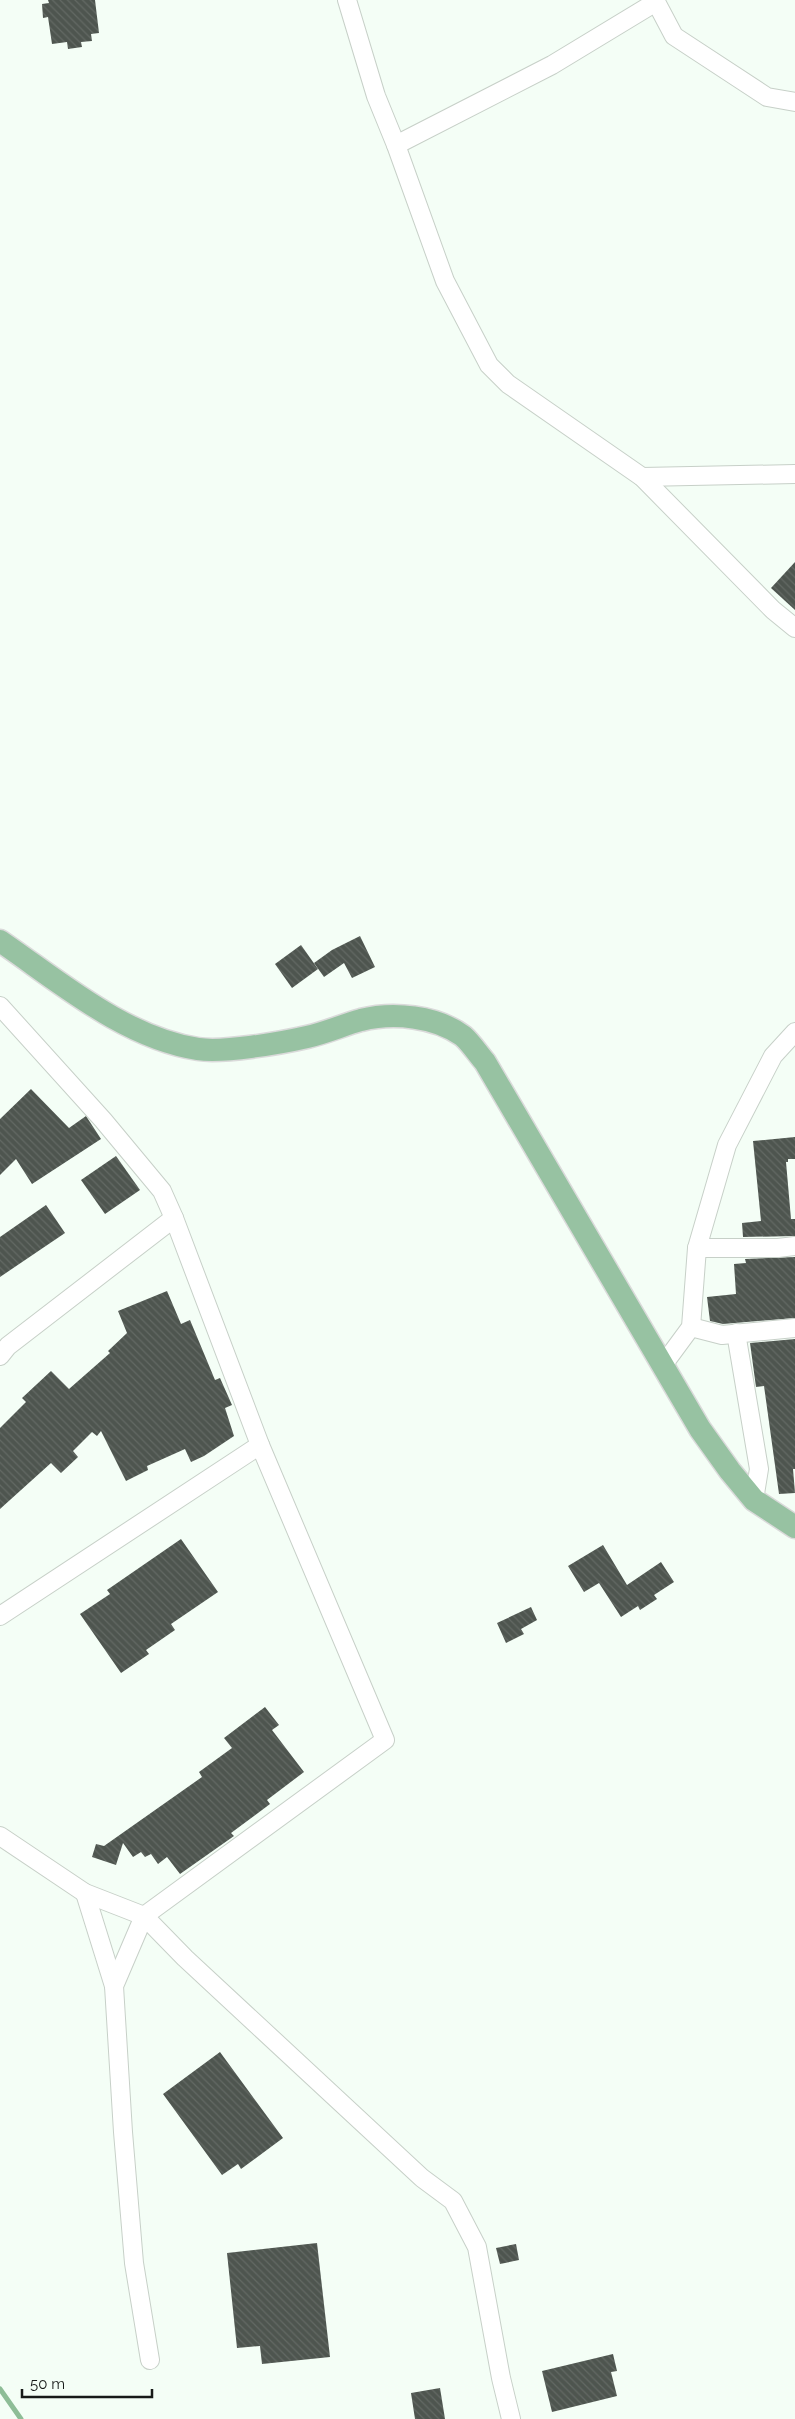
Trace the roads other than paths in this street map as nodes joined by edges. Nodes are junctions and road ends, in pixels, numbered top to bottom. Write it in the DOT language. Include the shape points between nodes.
graph roads {
  1 [pos="346,0"];
  2 [pos="656,1"];
  3 [pos="795,102"];
  4 [pos="396,145"];
  5 [pos="795,474"];
  6 [pos="642,477"];
  7 [pos="795,628"];
  8 [pos="0,941"];
  9 [pos="0,1006"];
  10 [pos="795,1032"];
  11 [pos="174,1218"];
  12 [pos="795,1246"];
  13 [pos="698,1248"];
  14 [pos="691,1327"];
  15 [pos="795,1328"];
  16 [pos="736,1333"];
  17 [pos="3,1346"];
  18 [pos="663,1365"];
  19 [pos="260,1445"];
  20 [pos="754,1500"];
  21 [pos="795,1527"];
  22 [pos="0,1616"];
  23 [pos="0,1836"];
  24 [pos="85,1892"];
  25 [pos="144,1916"];
  26 [pos="114,1986"];
  27 [pos="150,2360"];
  28 [pos="511,2419"];
  1 -- 4 [label="street" via="376,96"];
  2 -- 3 [label="street" via="674,36 766,96"];
  2 -- 4 [label="street" via="552,65"];
  4 -- 6 [label="street" via="445,281 489,365 508,384"];
  5 -- 6 [label="street"];
  6 -- 7 [label="street" via="773,610"];
  8 -- 18 [label="main road" via="116,1020 156,1038 199,1049 249,1047 307,1037 362,1020 401,1016 436,1022 463,1036 485,1062"];
  9 -- 11 [label="street" via="121,1141 162,1191"];
  10 -- 13 [label="street" via="774,1056 727,1145"];
  11 -- 17 [label="street"];
  11 -- 19 [label="street"];
  12 -- 13 [label="street"];
  13 -- 14 [label="street"];
  14 -- 16 [label="street" via="722,1335"];
  14 -- 18 [label="street"];
  15 -- 16 [label="street"];
  16 -- 20 [label="street" via="759,1469"];
  18 -- 20 [label="main road" via="700,1429"];
  19 -- 22 [label="street"];
  19 -- 25 [label="street" via="385,1740"];
  20 -- 21 [label="main road"];
  23 -- 24 [label="street"];
  24 -- 25 [label="street"];
  24 -- 26 [label="street"];
  25 -- 26 [label="street"];
  25 -- 28 [label="street" via="422,2178 453,2201 477,2247"];
  26 -- 27 [label="street" via="134,2263"];
}
